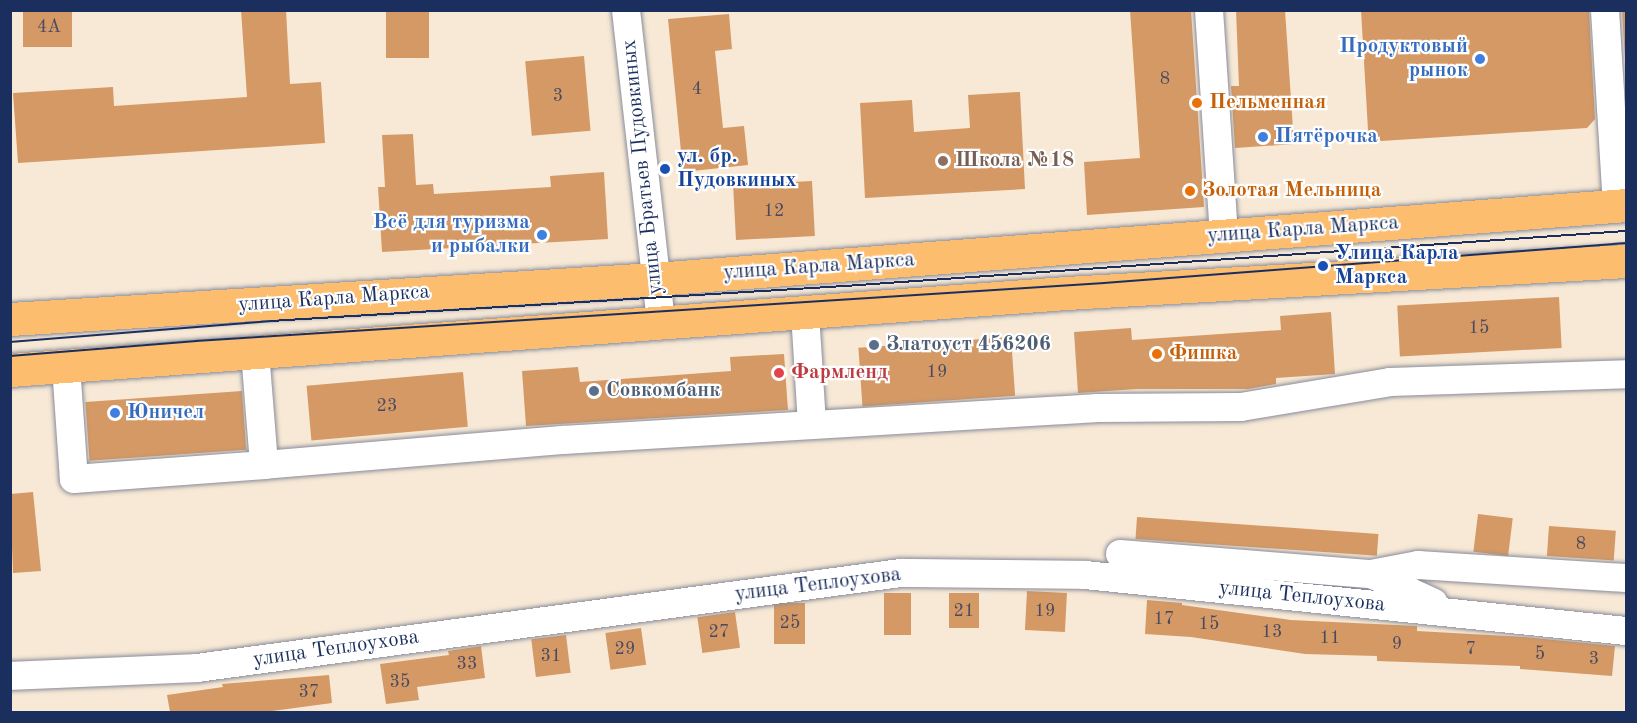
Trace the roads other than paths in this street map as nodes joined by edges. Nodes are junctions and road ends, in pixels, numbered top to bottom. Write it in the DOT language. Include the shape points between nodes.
graph roads {
  1 [pos="626,10"];
  2 [pos="1209,10"];
  3 [pos="1605,10"];
  4 [pos="1622,206"];
  5 [pos="1224,236"];
  6 [pos="1626,261"];
  7 [pos="654,279"];
  8 [pos="805,313"];
  9 [pos="10,319"];
  10 [pos="661,323"];
  11 [pos="255,352"];
  12 [pos="66,366"];
  13 [pos="10,370"];
  14 [pos="1626,374"];
  15 [pos="812,425"];
  16 [pos="264,465"];
  17 [pos="1120,554"];
  18 [pos="1371,574"];
  19 [pos="1626,578"];
  20 [pos="1453,612"];
  21 [pos="1626,631"];
  22 [pos="10,676"];
  1 -- 7 [label="street, улица Братьев Пудовкиных"];
  2 -- 5 [label="street"];
  3 -- 4 [label="street"];
  4 -- 5 [label="main road, улица Карла Маркса"];
  5 -- 7 [label="main road, улица Карла Маркса"];
  6 -- 8 [label="main road, улица Карла Маркса" via="1066,293"];
  7 -- 9 [label="main road, улица Карла Маркса"];
  7 -- 10 [label="street, улица Братьев Пудовкиных"];
  8 -- 10 [label="main road, улица Карла Маркса"];
  8 -- 15 [label="street"];
  10 -- 11 [label="main road, улица Карла Маркса"];
  11 -- 12 [label="main road, улица Карла Маркса"];
  11 -- 16 [label="street"];
  12 -- 13 [label="main road, улица Карла Маркса"];
  12 -- 16 [label="street" via="74,478"];
  14 -- 15 [label="street" via="1390,382 1241,407 1098,408"];
  15 -- 16 [label="street" via="563,440"];
  17 -- 18 [label="street"];
  18 -- 19 [label="street" via="1418,565"];
  18 -- 20 [label="street"];
  20 -- 21 [label="street, улица Теплоухова"];
  20 -- 22 [label="street, улица Теплоухова" via="1085,575 901,573 197,668"];
}
